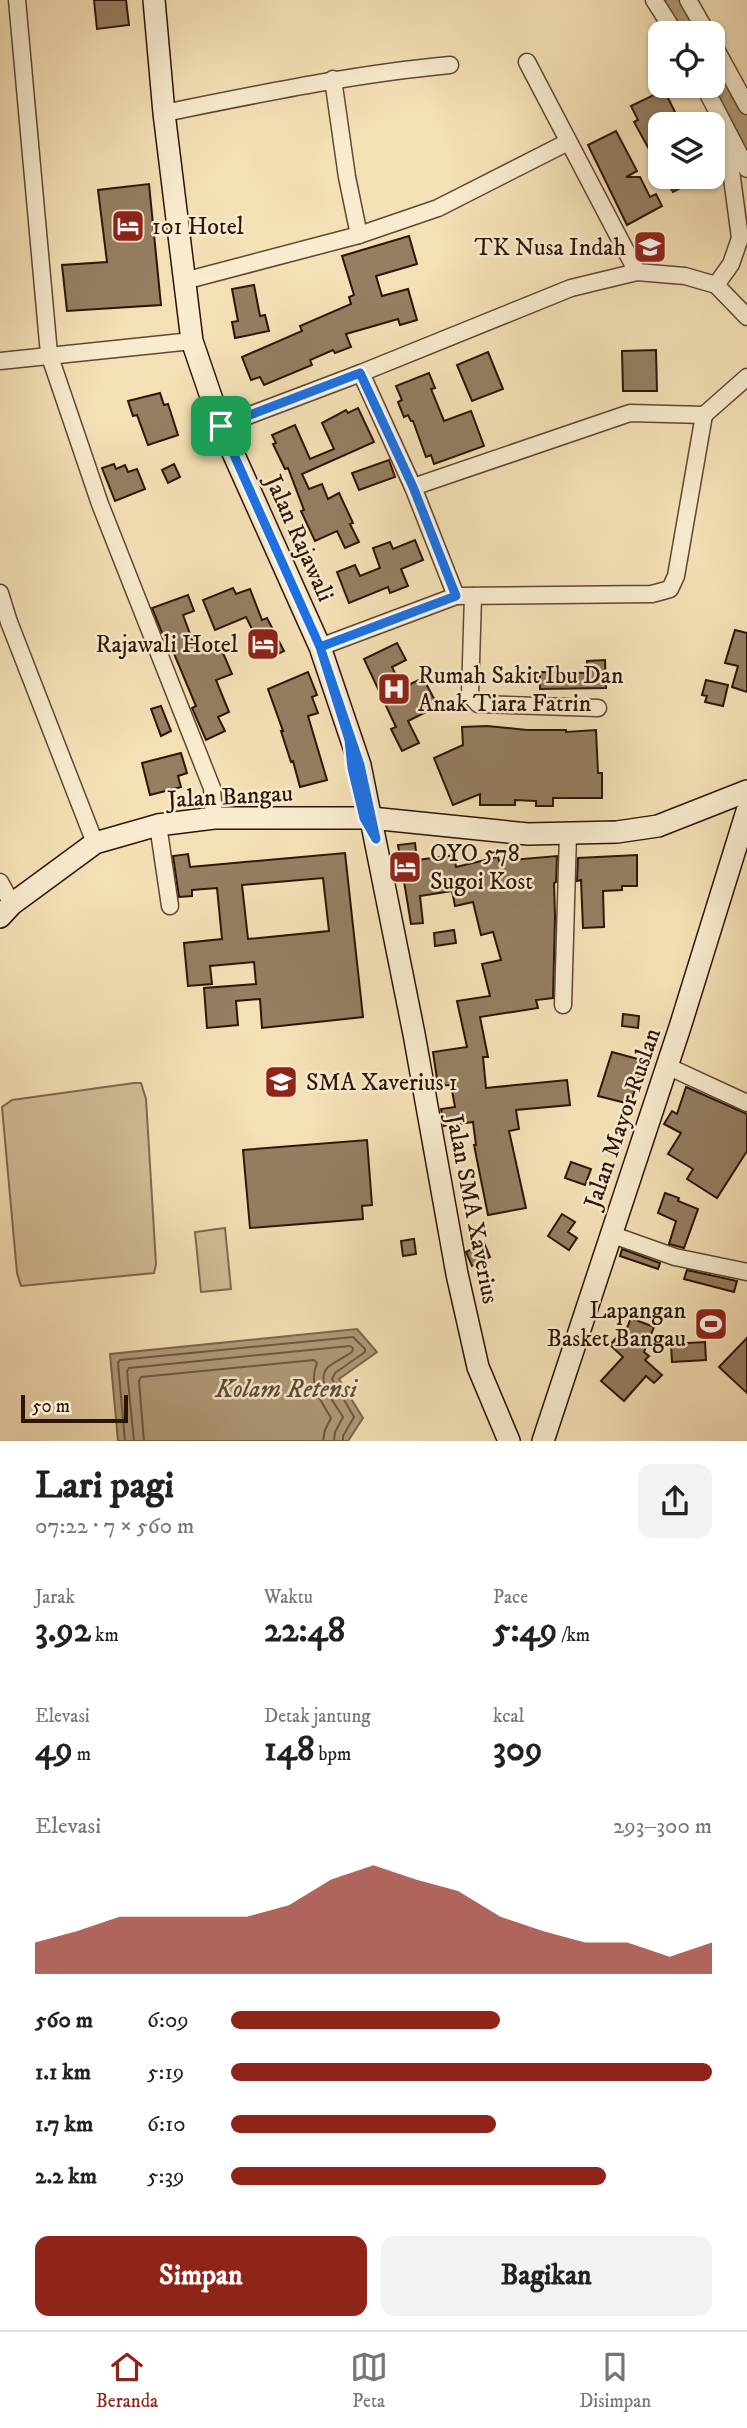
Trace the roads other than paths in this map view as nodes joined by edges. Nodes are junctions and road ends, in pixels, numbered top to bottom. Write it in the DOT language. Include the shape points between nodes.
graph roads {
  1 [pos="17,0"];
  2 [pos="154,0"];
  3 [pos="654,0"];
  4 [pos="688,0"];
  5 [pos="667,21"];
  6 [pos="700,21"];
  7 [pos="527,62"];
  8 [pos="450,65"];
  9 [pos="725,66"];
  10 [pos="333,79"];
  11 [pos="710,98"];
  12 [pos="747,106"];
  13 [pos="164,113"];
  14 [pos="726,133"];
  15 [pos="569,142"];
  16 [pos="747,169"];
  17 [pos="359,235"];
  18 [pos="637,272"];
  19 [pos="184,281"];
  20 [pos="716,285"];
  21 [pos="747,317"];
  22 [pos="192,341"];
  23 [pos="49,354"];
  24 [pos="0,361"];
  25 [pos="360,373"];
  26 [pos="747,377"];
  27 [pos="704,415"];
  28 [pos="221,426"];
  29 [pos="413,487"];
  30 [pos="0,593"];
  31 [pos="456,596"];
  32 [pos="473,596"];
  33 [pos="5,624"];
  34 [pos="320,647"];
  35 [pos="598,708"];
  36 [pos="349,740"];
  37 [pos="747,791"];
  38 [pos="747,811"];
  39 [pos="215,818"];
  40 [pos="158,825"];
  41 [pos="370,825"];
  42 [pos="568,834"];
  43 [pos="95,843"];
  44 [pos="0,882"];
  45 [pos="170,906"];
  46 [pos="6,910"];
  47 [pos="563,1005"];
  48 [pos="667,1066"];
  49 [pos="747,1103"];
  50 [pos="610,1234"];
  51 [pos="747,1272"];
  52 [pos="509,1441"];
  53 [pos="542,1441"];
  1 -- 23 [label="street"];
  2 -- 13 [label="street, Jalan Rajawali"];
  3 -- 5 [label="street"];
  4 -- 6 [label="street"];
  7 -- 15 [label="street"];
  8 -- 10 [label="street"];
  9 -- 12 [label="street"];
  10 -- 13 [label="street"];
  10 -- 17 [label="street"];
  11 -- 14 [label="street"];
  13 -- 19 [label="street, Jalan Rajawali"];
  14 -- 16 [label="street"];
  14 -- 20 [label="street" via="740,238 731,264"];
  15 -- 17 [label="street" via="438,208"];
  15 -- 18 [label="street"];
  17 -- 19 [label="street"];
  18 -- 20 [label="street" via="685,276"];
  18 -- 25 [label="street" via="571,288"];
  19 -- 22 [label="street, Jalan Rajawali"];
  20 -- 21 [label="street"];
  22 -- 23 [label="street"];
  22 -- 28 [label="street, Jalan Rajawali"];
  23 -- 24 [label="street"];
  23 -- 39 [label="street" via="100,504 212,788"];
  25 -- 28 [label="street"];
  25 -- 29 [label="street"];
  26 -- 27 [label="street"];
  27 -- 29 [label="street" via="630,413"];
  27 -- 32 [label="street" via="670,589 652,594"];
  28 -- 34 [label="street, Jalan Rajawali"];
  29 -- 31 [label="street"];
  30 -- 33 [label="street"];
  31 -- 32 [label="street"];
  31 -- 34 [label="street"];
  32 -- 35 [label="street" via="472,699 478,704"];
  33 -- 43 [label="street"];
  34 -- 36 [label="street, Jalan Rajawali"];
  36 -- 41 [label="street, Jalan SMA Xaverius" via="352,768"];
  37 -- 42 [label="street, Jalan Bangau" via="658,826"];
  38 -- 48 [label="street, Jalan Mayor Ruslan"];
  39 -- 40 [label="street, Jalan Bangau"];
  39 -- 41 [label="street, Jalan Bangau"];
  40 -- 43 [label="street, Jalan Bangau"];
  40 -- 45 [label="street"];
  41 -- 42 [label="street, Jalan Bangau"];
  41 -- 52 [label="street, Jalan SMA Xaverius" via="457,1274 478,1367"];
  42 -- 47 [label="street"];
  43 -- 46 [label="street, Jalan Bangau"];
  44 -- 46 [label="street"];
  48 -- 49 [label="street"];
  48 -- 50 [label="street, Jalan Mayor Ruslan"];
  50 -- 51 [label="street" via="675,1257"];
  50 -- 53 [label="street, Jalan Mayor Ruslan"];
}
